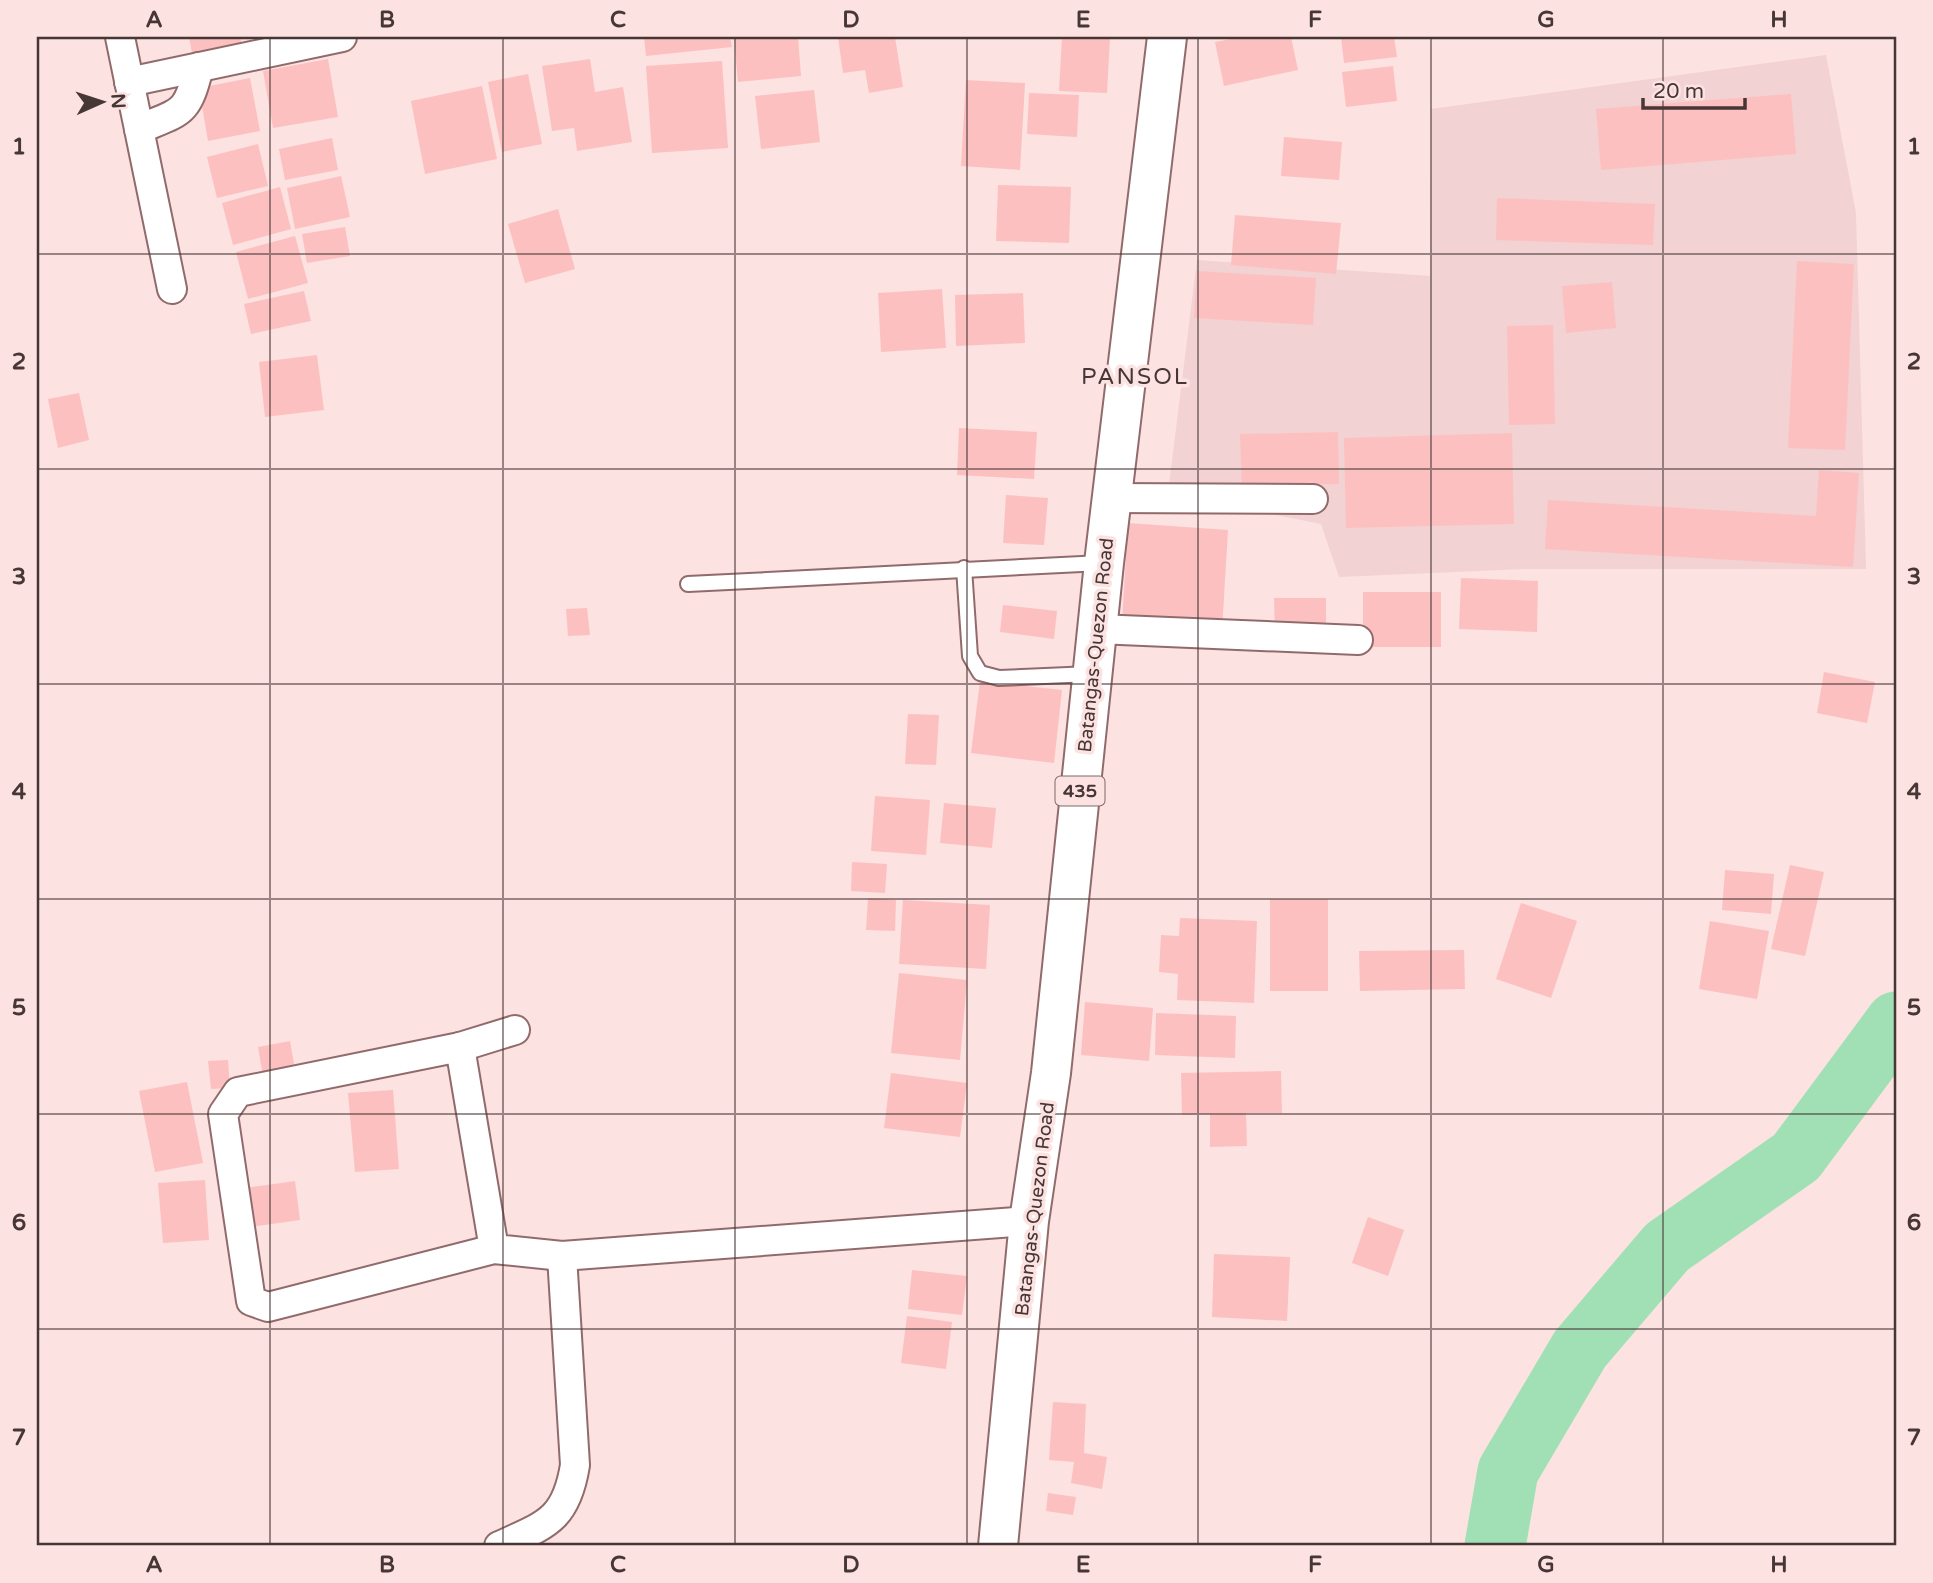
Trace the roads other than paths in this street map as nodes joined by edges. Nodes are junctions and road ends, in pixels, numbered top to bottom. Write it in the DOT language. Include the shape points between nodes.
graph roads {
  1 [pos="120,37"];
  2 [pos="342,37"];
  3 [pos="1167,37"];
  4 [pos="199,68"];
  5 [pos="129,82"];
  6 [pos="139,129"];
  7 [pos="172,289"];
  8 [pos="1111,498"];
  9 [pos="1313,499"];
  10 [pos="1104,563"];
  11 [pos="964,568"];
  12 [pos="688,584"];
  13 [pos="1097,629"];
  14 [pos="1358,640"];
  15 [pos="1092,674"];
  16 [pos="515,1030"];
  17 [pos="460,1047"];
  18 [pos="1030,1221"];
  19 [pos="494,1249"];
  20 [pos="562,1256"];
  21 [pos="499,1546"];
  22 [pos="998,1546"];
  1 -- 5 [label="street"];
  2 -- 4 [label="street"];
  3 -- 8 [label="main road, Batangas-Quezon Road / 435"];
  4 -- 5 [label="street"];
  4 -- 6 [label="street" via="192,96 182,111"];
  5 -- 6 [label="street"];
  6 -- 7 [label="street"];
  8 -- 9 [label="street"];
  8 -- 10 [label="main road, Batangas-Quezon Road / 435"];
  10 -- 11 [label="lane"];
  10 -- 13 [label="main road, Batangas-Quezon Road / 435"];
  11 -- 12 [label="lane"];
  11 -- 15 [label="lane" via="970,656 980,673 999,678"];
  13 -- 14 [label="street"];
  13 -- 15 [label="main road, Batangas-Quezon Road / 435"];
  15 -- 18 [label="main road, Batangas-Quezon Road / 435" via="1051,1073"];
  16 -- 17 [label="street"];
  17 -- 19 [label="street"];
  17 -- 19 [label="street" via="237,1092 223,1114 251,1301 268,1307"];
  18 -- 20 [label="street"];
  18 -- 22 [label="main road, Batangas-Quezon Road / 435"];
  19 -- 20 [label="street"];
  20 -- 21 [label="street" via="575,1465 571,1492 550,1522"];
}
